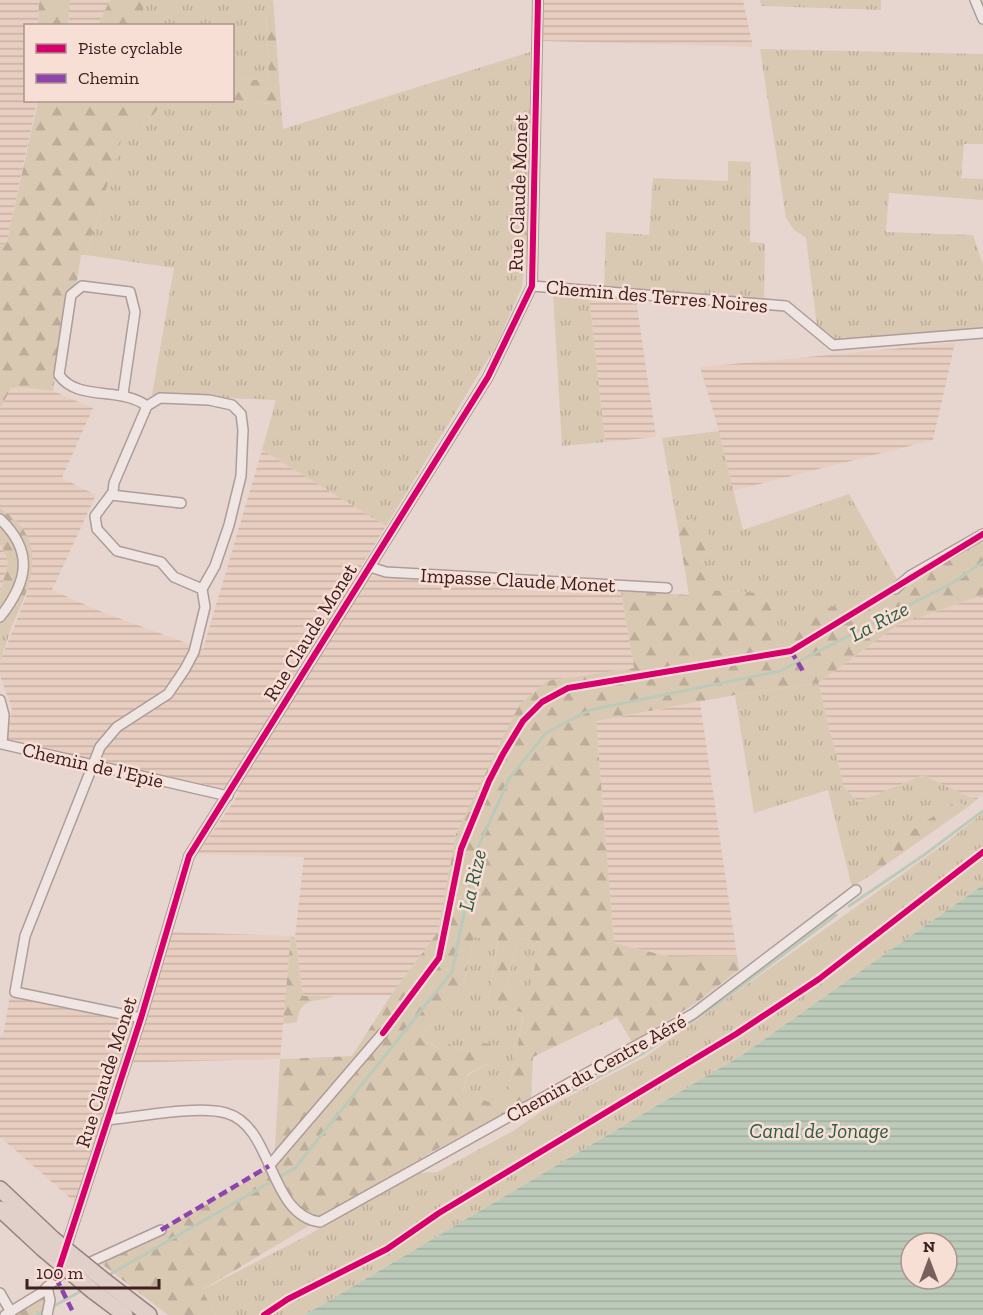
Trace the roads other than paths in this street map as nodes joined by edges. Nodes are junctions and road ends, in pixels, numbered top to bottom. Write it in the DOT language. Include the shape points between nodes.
graph roads {
  1 [pos="538,0"];
  2 [pos="975,0"];
  3 [pos="983,19"];
  4 [pos="532,286"];
  5 [pos="983,333"];
  6 [pos="123,394"];
  7 [pos="147,406"];
  8 [pos="111,495"];
  9 [pos="181,503"];
  10 [pos="0,519"];
  11 [pos="983,534"];
  12 [pos="370,567"];
  13 [pos="667,588"];
  14 [pos="202,589"];
  15 [pos="895,589"];
  16 [pos="0,617"];
  17 [pos="0,700"];
  18 [pos="92,765"];
  19 [pos="228,796"];
  20 [pos="856,890"];
  21 [pos="141,1018"];
  22 [pos="383,1033"];
  23 [pos="107,1120"];
  24 [pos="270,1168"];
  25 [pos="0,1189"];
  26 [pos="0,1209"];
  27 [pos="161,1230"];
  28 [pos="47,1243"];
  29 [pos="56,1278"];
  30 [pos="100,1286"];
  31 [pos="47,1287"];
  32 [pos="0,1293"];
  33 [pos="8,1313"];
  34 [pos="47,1315"];
  35 [pos="125,1315"];
  36 [pos="149,1315"];
  1 -- 4 [label="street, Rue Claude Monet"];
  2 -- 3 [label="street"];
  4 -- 5 [label="street, Chemin des Terres Noires" via="786,306 833,345"];
  4 -- 12 [label="street, Rue Claude Monet" via="488,377"];
  6 -- 6 [label="street" via="77,389 65,384 59,375 71,296 82,286 130,292 135,312"];
  6 -- 7 [label="street"];
  7 -- 8 [label="street"];
  7 -- 14 [label="street" via="160,398 209,400 232,405 241,414 241,476 219,556"];
  8 -- 9 [label="street"];
  8 -- 14 [label="street" via="95,516 97,529 110,546 161,562 174,578"];
  10 -- 16 [label="street" via="19,542 23,559 23,578"];
  11 -- 15 [label="street" via="910,576"];
  12 -- 13 [label="street, Impasse Claude Monet" via="386,572"];
  12 -- 19 [label="street, Rue Claude Monet"];
  14 -- 18 [label="street" via="205,607 194,652 168,694 117,727 100,747"];
  17 -- 18 [label="street, Chemin de l'Epie" via="4,715 2,744"];
  18 -- 19 [label="street, Chemin de l'Epie"];
  18 -- 21 [label="street" via="25,936 15,992"];
  19 -- 21 [label="street, Rue Claude Monet" via="189,856"];
  20 -- 24 [label="street, Chemin du Centre Aéré" via="693,1014 320,1222 306,1221 297,1212"];
  21 -- 23 [label="street, Rue Claude Monet"];
  22 -- 24 [label="street"];
  23 -- 24 [label="street" via="207,1110 226,1113 243,1121 254,1134"];
  23 -- 29 [label="street, Rue Claude Monet"];
  25 -- 28 [label="highway"];
  26 -- 28 [label="highway"];
  27 -- 29 [label="street"];
  28 -- 30 [label="highway, bridge"];
  29 -- 31 [label="street"];
  30 -- 35 [label="highway"];
  30 -- 36 [label="highway"];
  31 -- 33 [label="street"];
  31 -- 34 [label="street"];
  32 -- 33 [label="street"];
}
